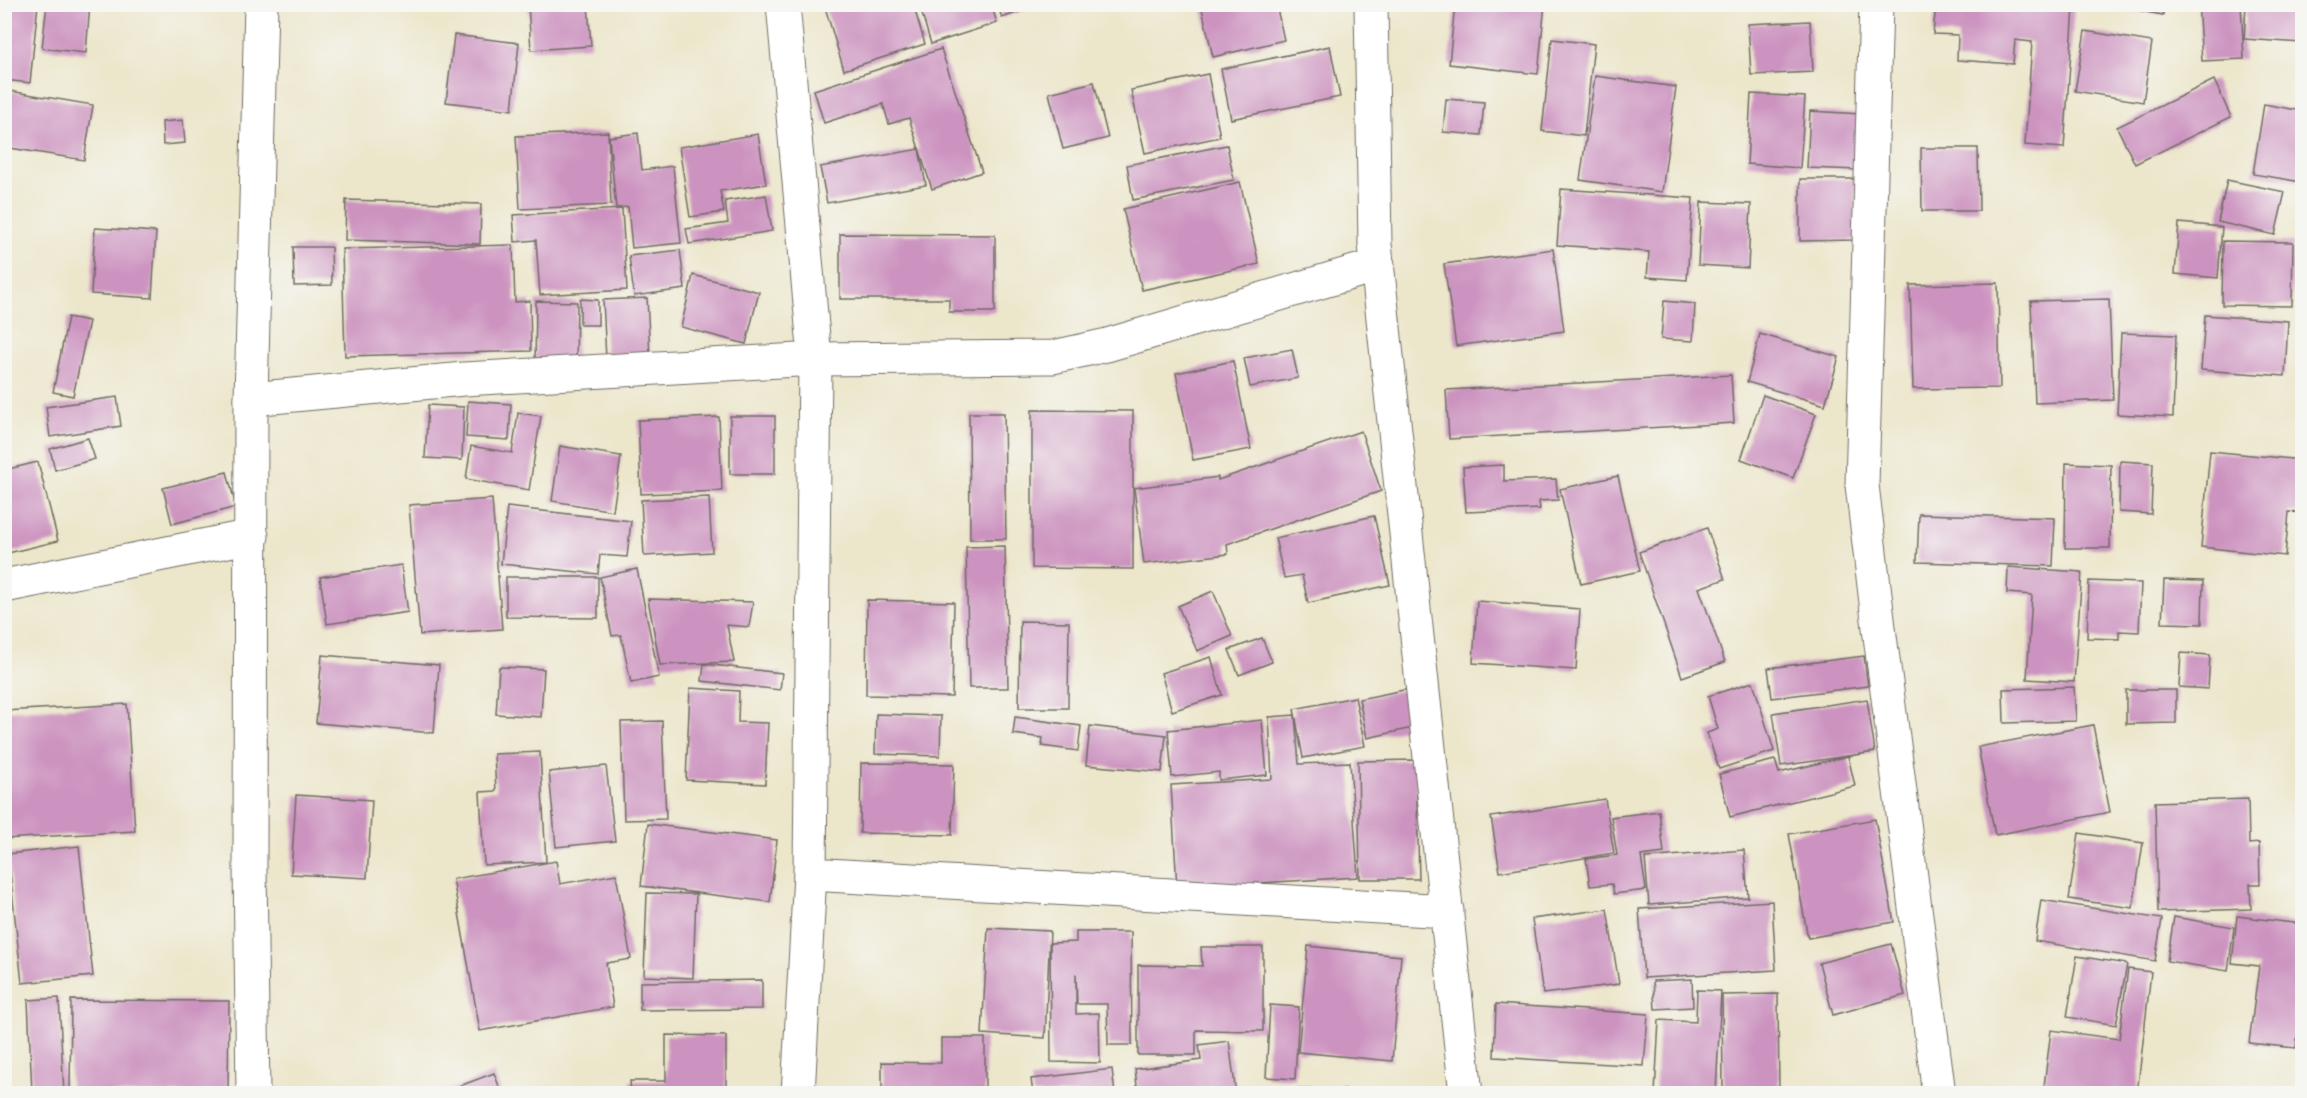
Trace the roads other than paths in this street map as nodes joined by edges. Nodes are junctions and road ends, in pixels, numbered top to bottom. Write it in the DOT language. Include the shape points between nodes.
graph roads {
  1 [pos="261,4"];
  2 [pos="783,4"];
  3 [pos="1371,4"];
  4 [pos="1876,4"];
  5 [pos="1378,265"];
  6 [pos="815,359"];
  7 [pos="251,399"];
  8 [pos="252,536"];
  9 [pos="4,586"];
  10 [pos="810,874"];
  11 [pos="1448,910"];
  12 [pos="253,1094"];
  13 [pos="798,1094"];
  14 [pos="1466,1094"];
  15 [pos="1940,1094"];
  1 -- 7 [label="street"];
  2 -- 6 [label="street"];
  3 -- 5 [label="street"];
  4 -- 15 [label="street" via="1862,485"];
  5 -- 6 [label="street" via="1107,345 1053,357"];
  5 -- 11 [label="street"];
  6 -- 7 [label="street" via="464,379"];
  6 -- 10 [label="street"];
  7 -- 8 [label="street"];
  8 -- 9 [label="street"];
  8 -- 12 [label="street"];
  10 -- 11 [label="street"];
  10 -- 13 [label="street"];
  11 -- 14 [label="street"];
}
